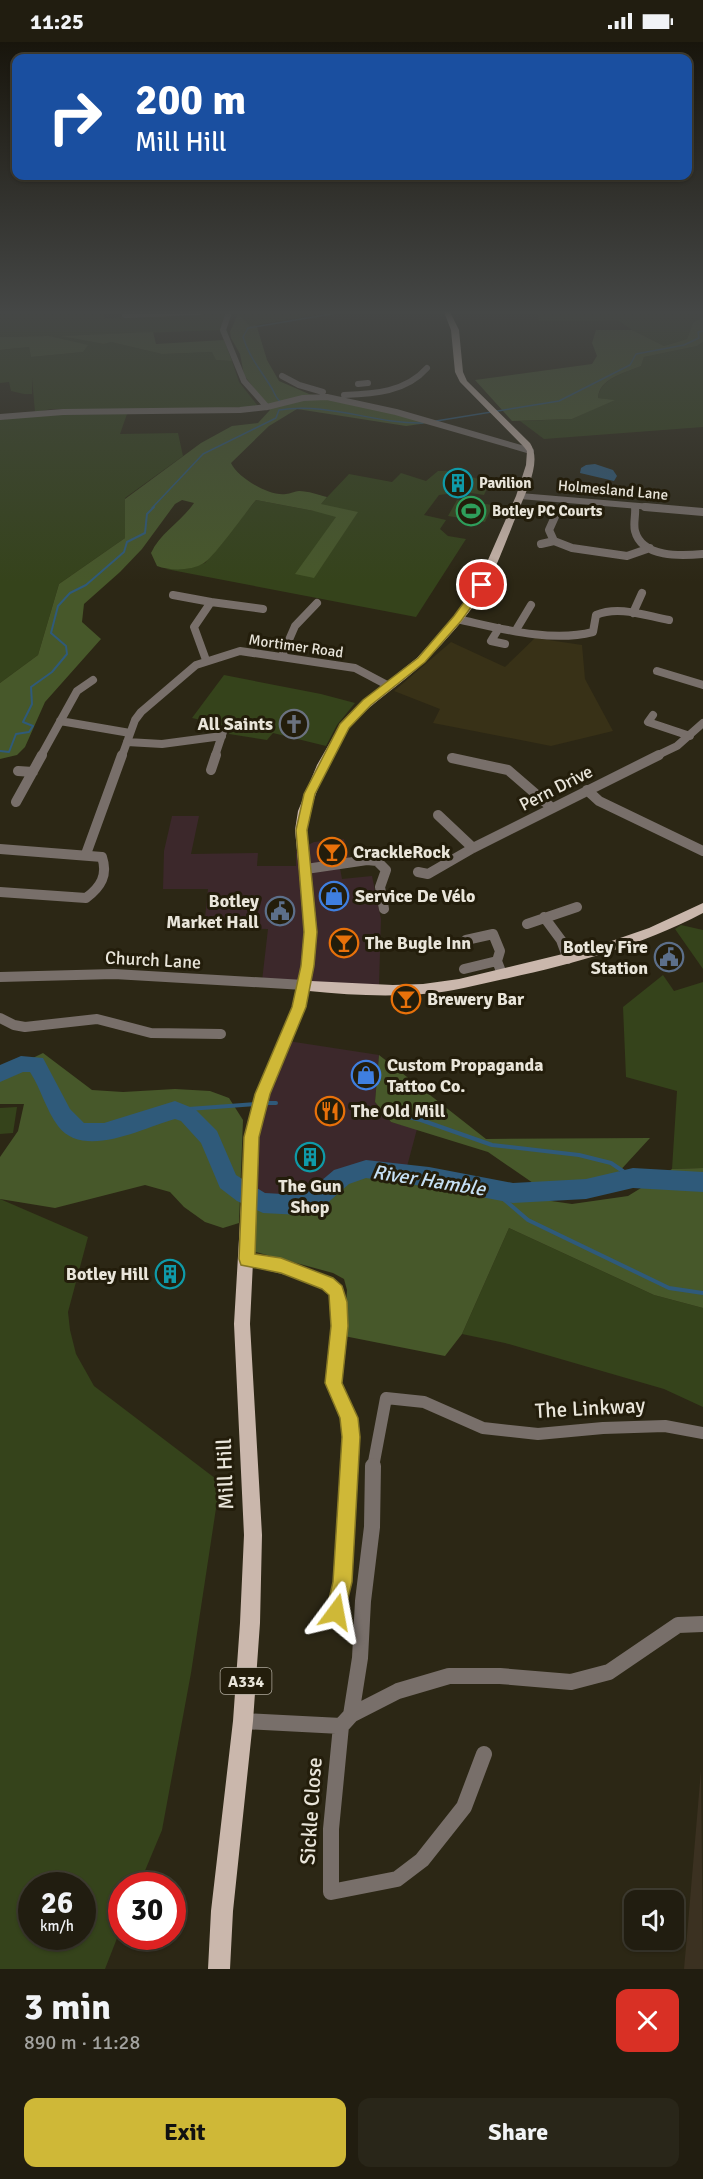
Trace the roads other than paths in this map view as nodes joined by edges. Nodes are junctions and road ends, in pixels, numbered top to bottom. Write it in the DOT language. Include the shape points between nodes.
graph roads {
  1 [pos="262,402"];
  2 [pos="289,402"];
  3 [pos="354,402"];
  4 [pos="485,402"];
  5 [pos="267,407"];
  6 [pos="0,417"];
  7 [pos="531,451"];
  8 [pos="520,496"];
  9 [pos="635,507"];
  10 [pos="558,510"];
  11 [pos="703,512"];
  12 [pos="554,541"];
  13 [pos="540,544"];
  14 [pos="650,548"];
  15 [pos="703,554"];
  16 [pos="642,593"];
  17 [pos="172,595"];
  18 [pos="211,602"];
  19 [pos="317,603"];
  20 [pos="531,605"];
  21 [pos="263,609"];
  22 [pos="633,613"];
  23 [pos="457,619"];
  24 [pos="669,620"];
  25 [pos="499,628"];
  26 [pos="516,630"];
  27 [pos="505,644"];
  28 [pos="282,656"];
  29 [pos="206,660"];
  30 [pos="658,670"];
  31 [pos="93,680"];
  32 [pos="703,685"];
  33 [pos="65,686"];
  34 [pos="389,686"];
  35 [pos="77,690"];
  36 [pos="653,715"];
  37 [pos="60,721"];
  38 [pos="703,723"];
  39 [pos="690,736"];
  40 [pos="128,738"];
  41 [pos="451,759"];
  42 [pos="211,770"];
  43 [pos="18,771"];
  44 [pos="33,772"];
  45 [pos="587,790"];
  46 [pos="16,802"];
  47 [pos="552,808"];
  48 [pos="438,814"];
  49 [pos="473,848"];
  50 [pos="0,849"];
  51 [pos="703,851"];
  52 [pos="86,854"];
  53 [pos="306,869"];
  54 [pos="418,872"];
  55 [pos="0,892"];
  56 [pos="577,908"];
  57 [pos="703,908"];
  58 [pos="384,909"];
  59 [pos="544,917"];
  60 [pos="527,924"];
  61 [pos="466,940"];
  62 [pos="568,959"];
  63 [pos="497,961"];
  64 [pos="464,969"];
  65 [pos="502,974"];
  66 [pos="0,977"];
  67 [pos="304,985"];
  68 [pos="0,1018"];
  69 [pos="221,1034"];
  70 [pos="247,1259"];
  71 [pos="703,1433"];
  72 [pos="336,1612"];
  73 [pos="703,1624"];
  74 [pos="346,1720"];
  75 [pos="243,1721"];
  76 [pos="484,1754"];
  77 [pos="219,1969"];
  1 -- 5 [label="street"];
  2 -- 5 [label="street"];
  3 -- 7 [label="street"];
  4 -- 7 [label="main road"];
  5 -- 6 [label="street"];
  7 -- 8 [label="main road, A334"];
  8 -- 9 [label="street, Holmesland Lane"];
  8 -- 23 [label="main road, A334" via="482,585"];
  9 -- 11 [label="street, Holmesland Lane"];
  9 -- 14 [label="street" via="635,531"];
  10 -- 12 [label="street" via="549,530"];
  12 -- 13 [label="street"];
  12 -- 14 [label="street" via="572,548 627,556"];
  14 -- 15 [label="street" via="675,555"];
  16 -- 22 [label="street"];
  17 -- 18 [label="street"];
  18 -- 21 [label="street"];
  18 -- 29 [label="street" via="194,627"];
  19 -- 28 [label="street" via="295,626"];
  20 -- 26 [label="street"];
  22 -- 24 [label="street"];
  22 -- 26 [label="street" via="602,610 596,615 593,633 576,637"];
  23 -- 25 [label="street"];
  23 -- 34 [label="main road, A334" via="421,660"];
  25 -- 26 [label="street"];
  25 -- 27 [label="street" via="491,641"];
  28 -- 29 [label="street, Mortimer Road" via="240,651"];
  28 -- 34 [label="street, Mortimer Road" via="361,669"];
  29 -- 40 [label="street, Mortimer Road" via="141,712"];
  30 -- 32 [label="street"];
  31 -- 35 [label="street"];
  33 -- 35 [label="street"];
  34 -- 53 [label="main road, A334" via="344,727 309,794 302,830"];
  35 -- 37 [label="street"];
  36 -- 39 [label="street" via="648,722"];
  37 -- 40 [label="street"];
  37 -- 44 [label="street"];
  38 -- 39 [label="street, Pern Drive"];
  39 -- 45 [label="street, Pern Drive" via="677,747"];
  40 -- 42 [label="street" via="177,742 222,734"];
  40 -- 52 [label="street, Mortimer Road"];
  41 -- 47 [label="street" via="508,770"];
  43 -- 44 [label="street"];
  44 -- 46 [label="street"];
  45 -- 47 [label="street, Pern Drive"];
  45 -- 51 [label="street" via="600,801"];
  47 -- 49 [label="street, Pern Drive"];
  48 -- 49 [label="street"];
  49 -- 54 [label="street, Pern Drive" via="428,874"];
  50 -- 52 [label="street"];
  52 -- 55 [label="street" via="102,857 107,866 101,888 86,898"];
  53 -- 58 [label="street" via="360,860 382,863 386,870 380,887"];
  53 -- 67 [label="main road, A334" via="310,932"];
  56 -- 59 [label="street"];
  57 -- 62 [label="main road" via="642,936"];
  59 -- 60 [label="street"];
  59 -- 62 [label="street" via="561,940"];
  61 -- 63 [label="street" via="493,934 500,951"];
  62 -- 65 [label="main road"];
  63 -- 64 [label="street"];
  63 -- 65 [label="street"];
  65 -- 67 [label="main road" via="423,989 333,989"];
  66 -- 67 [label="street, Church Lane" via="123,973"];
  67 -- 70 [label="main road, Mill Hill / A334" via="257,1110 252,1137"];
  68 -- 69 [label="street" via="26,1027 98,1019 151,1033 197,1039"];
  70 -- 72 [label="street" via="281,1266 327,1283 338,1297 334,1383 349,1418 351,1437 343,1582"];
  70 -- 75 [label="main road, Mill Hill / A334" via="242,1324 253,1535"];
  71 -- 74 [label="street, The Linkway" via="665,1426 538,1434 483,1428 424,1402 386,1398 373,1461 372,1527 360,1658"];
  73 -- 74 [label="street" via="678,1625 609,1672 572,1682 449,1676 398,1690"];
  74 -- 75 [label="street"];
  74 -- 76 [label="street, Sickle Close" via="332,1795 331,1892 397,1879 422,1860 464,1807"];
  75 -- 77 [label="main road, Mill Hill / A334"];
}
